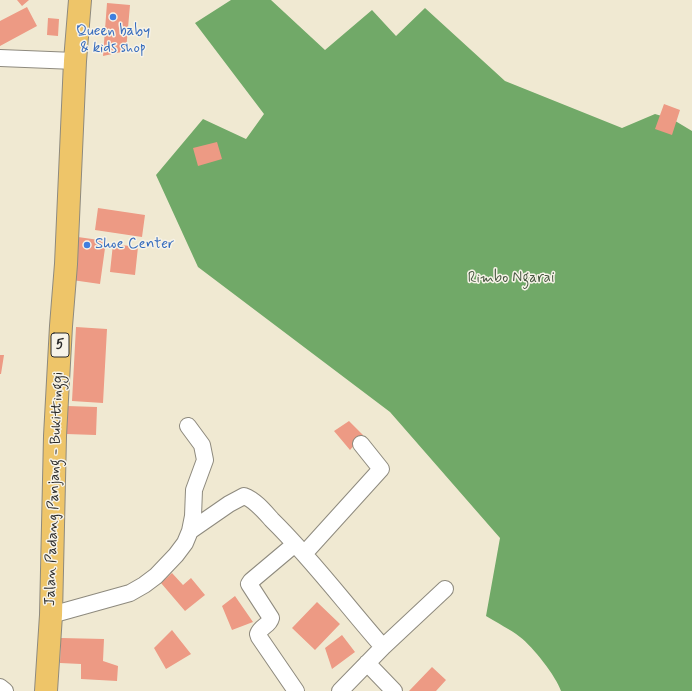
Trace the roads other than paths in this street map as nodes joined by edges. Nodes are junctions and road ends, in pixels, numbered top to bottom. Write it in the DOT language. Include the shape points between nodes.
graph roads {
  1 [pos="80,0"];
  2 [pos="0,58"];
  3 [pos="75,61"];
  4 [pos="188,426"];
  5 [pos="361,444"];
  6 [pos="190,531"];
  7 [pos="300,549"];
  8 [pos="445,590"];
  9 [pos="51,615"];
  10 [pos="383,647"];
  11 [pos="367,663"];
  12 [pos="0,687"];
  13 [pos="5,691"];
  14 [pos="46,691"];
  15 [pos="296,691"];
  16 [pos="340,691"];
  17 [pos="394,691"];
  1 -- 3 [label="highway, Jalan Padang Panjang - Bukittinggi / 5"];
  2 -- 3 [label="street"];
  3 -- 9 [label="highway, Jalan Padang Panjang - Bukittinggi / 5" via="55,436"];
  4 -- 6 [label="street" via="202,445 205,460 194,490"];
  5 -- 7 [label="street" via="380,471"];
  6 -- 7 [label="street" via="244,496 251,499"];
  6 -- 9 [label="street" via="186,543 176,555 144,585 130,593"];
  7 -- 10 [label="street"];
  7 -- 15 [label="street" via="249,584 271,618 270,622 261,628 259,637"];
  8 -- 10 [label="street"];
  9 -- 14 [label="highway, Jalan Padang Panjang - Bukittinggi / 5"];
  10 -- 11 [label="street"];
  11 -- 16 [label="street"];
  11 -- 17 [label="street"];
  12 -- 13 [label="street"];
}
